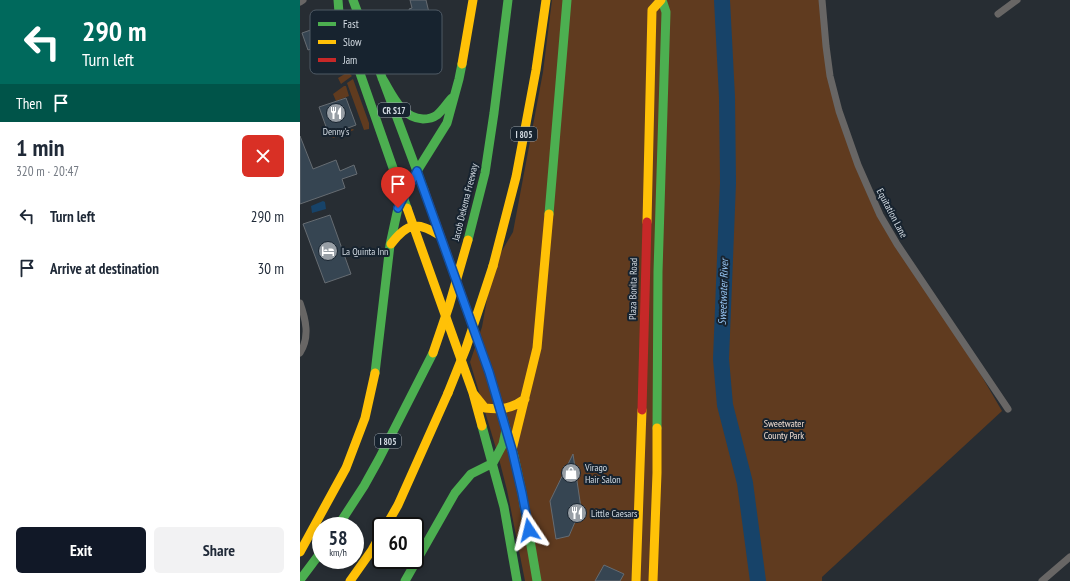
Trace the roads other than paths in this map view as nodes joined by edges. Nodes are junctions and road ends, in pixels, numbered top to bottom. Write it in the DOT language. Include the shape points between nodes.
graph roads {
  1 [pos="303,0"];
  2 [pos="338,0"];
  3 [pos="353,0"];
  4 [pos="473,0"];
  5 [pos="508,0"];
  6 [pos="546,0"];
  7 [pos="567,0"];
  8 [pos="662,0"];
  9 [pos="822,0"];
  10 [pos="1017,0"];
  11 [pos="300,2"];
  12 [pos="339,10"];
  13 [pos="357,10"];
  14 [pos="998,14"];
  15 [pos="360,74"];
  16 [pos="381,74"];
  17 [pos="382,78"];
  18 [pos="455,95"];
  19 [pos="417,171"];
  20 [pos="403,196"];
  21 [pos="414,225"];
  22 [pos="438,235"];
  23 [pos="390,245"];
  24 [pos="300,303"];
  25 [pos="300,353"];
  26 [pos="473,393"];
  27 [pos="525,399"];
  28 [pos="1008,409"];
  29 [pos="500,411"];
  30 [pos="506,430"];
  31 [pos="512,450"];
  32 [pos="493,463"];
  33 [pos="344,517"];
  34 [pos="391,517"];
  35 [pos="372,550"];
  36 [pos="300,552"];
  37 [pos="1070,557"];
  38 [pos="312,564"];
  39 [pos="300,580"];
  40 [pos="350,581"];
  41 [pos="358,581"];
  42 [pos="405,581"];
  43 [pos="517,581"];
  44 [pos="537,581"];
  45 [pos="636,581"];
  46 [pos="653,581"];
  47 [pos="1042,581"];
  1 -- 11 [label="street"];
  2 -- 12 [label="main road, CR S17"];
  3 -- 13 [label="main road, CR S17"];
  4 -- 18 [label="main road"];
  5 -- 33 [label="main road, Jacob Dekema Freeway / I 805, bridge" via="485,172 449,306 433,353 379,459"];
  6 -- 34 [label="main road, I 805, bridge" via="516,177 493,266 448,393"];
  7 -- 27 [label="main road" via="537,348"];
  8 -- 45 [label="main road, Plaza Bonita Road" via="652,10"];
  8 -- 46 [label="main road, Plaza Bonita Road" via="666,12 658,272 657,473"];
  9 -- 28 [label="street, Equitation Lane" via="830,76 839,111 858,165 880,215"];
  10 -- 14 [label="street"];
  15 -- 20 [label="main road, CR S17"];
  16 -- 17 [label="main road, CR S17"];
  17 -- 18 [label="main road" via="402,109 414,118 431,118 437,115"];
  17 -- 19 [label="main road, CR S17"];
  18 -- 19 [label="main road" via="447,123"];
  19 -- 20 [label="main road"];
  19 -- 22 [label="main road, CR S17"];
  20 -- 21 [label="main road, CR S17"];
  20 -- 23 [label="main road"];
  21 -- 22 [label="main road" via="420,224"];
  21 -- 23 [label="main road" via="401,232"];
  21 -- 26 [label="main road, CR S17"];
  22 -- 29 [label="main road, CR S17" via="489,372"];
  23 -- 36 [label="main road" via="375,371 365,418 346,468"];
  24 -- 25 [label="street" via="305,316 306,334"];
  26 -- 29 [label="main road" via="484,408"];
  26 -- 32 [label="main road, CR S17"];
  27 -- 29 [label="main road" via="514,407"];
  27 -- 31 [label="main road"];
  29 -- 30 [label="main road, CR S17"];
  30 -- 31 [label="main road, CR S17"];
  30 -- 32 [label="main road"];
  31 -- 44 [label="main road, CR S17"];
  32 -- 42 [label="main road" via="471,474 455,494"];
  32 -- 43 [label="main road, CR S17"];
  35 -- 40 [label="main road"];
  35 -- 41 [label="main road"];
  37 -- 47 [label="street"];
  38 -- 39 [label="main road"];
}
